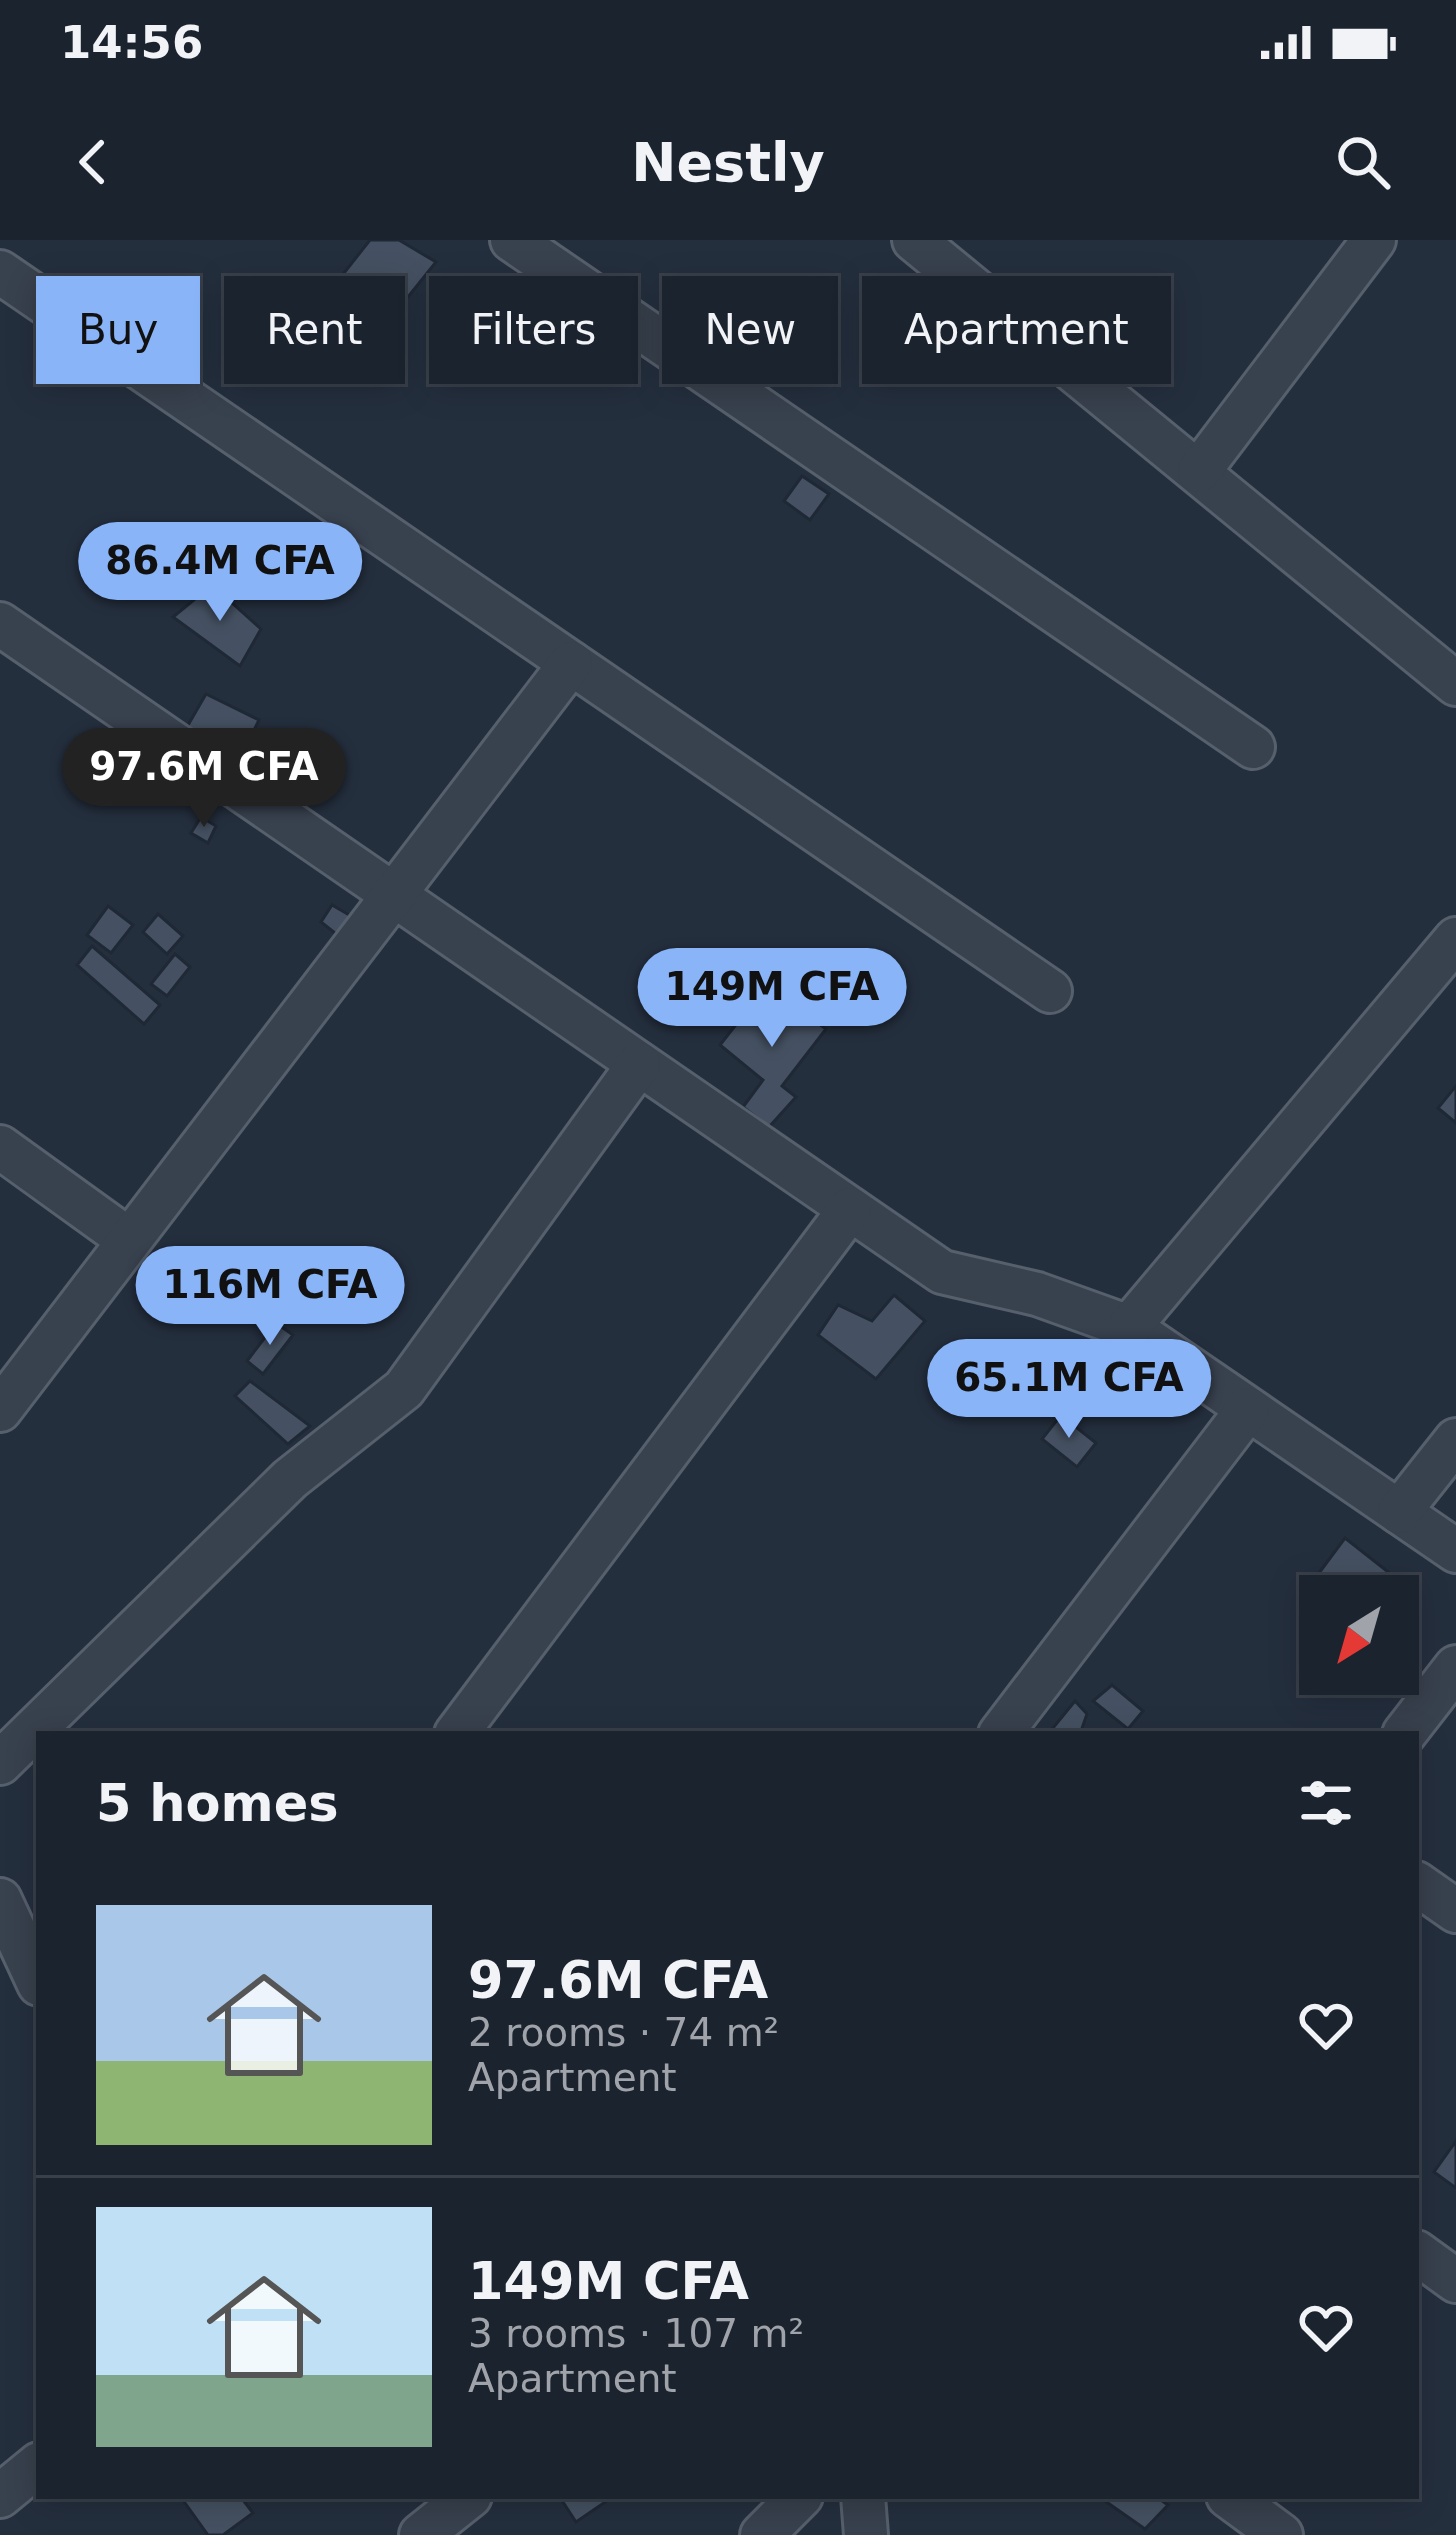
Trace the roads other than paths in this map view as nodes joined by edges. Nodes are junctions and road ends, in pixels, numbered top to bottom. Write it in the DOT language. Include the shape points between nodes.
graph roads {
  1 [pos="512,240"];
  2 [pos="914,240"];
  3 [pos="1374,240"];
  4 [pos="0,272"];
  5 [pos="1199,471"];
  6 [pos="0,624"];
  7 [pos="571,663"];
  8 [pos="1452,671"];
  9 [pos="1252,747"];
  10 [pos="392,894"];
  11 [pos="1456,939"];
  12 [pos="1050,992"];
  13 [pos="639,1064"];
  14 [pos="0,1147"];
  15 [pos="850,1209"];
  16 [pos="129,1240"];
  17 [pos="1129,1328"];
  18 [pos="1248,1409"];
  19 [pos="0,1410"];
  20 [pos="1456,1440"];
  21 [pos="1399,1512"];
  22 [pos="1456,1551"];
  23 [pos="1456,1667"];
  24 [pos="458,1731"];
  25 [pos="1002,1731"];
  26 [pos="1406,1731"];
  27 [pos="0,1763"];
  28 [pos="1419,1885"];
  29 [pos="0,1900"];
  30 [pos="1456,1911"];
  31 [pos="36,1978"];
  32 [pos="1419,2254"];
  33 [pos="1456,2281"];
  34 [pos="36,2466"];
  35 [pos="0,2496"];
  36 [pos="466,2499"];
  37 [pos="798,2499"];
  38 [pos="863,2499"];
  39 [pos="1232,2499"];
  40 [pos="421,2535"];
  41 [pos="762,2535"];
  42 [pos="866,2535"];
  43 [pos="1281,2535"];
  1 -- 9 [label="street"];
  2 -- 5 [label="street"];
  3 -- 5 [label="street"];
  4 -- 7 [label="street"];
  5 -- 8 [label="street"];
  6 -- 10 [label="street"];
  7 -- 10 [label="street"];
  7 -- 12 [label="street"];
  10 -- 13 [label="street"];
  10 -- 16 [label="street"];
  11 -- 17 [label="street"];
  13 -- 15 [label="street"];
  13 -- 27 [label="street" via="404,1389 290,1479"];
  14 -- 16 [label="street"];
  15 -- 17 [label="street" via="942,1272 1037,1294"];
  15 -- 24 [label="street"];
  16 -- 19 [label="street"];
  17 -- 18 [label="street"];
  18 -- 21 [label="street"];
  18 -- 25 [label="street"];
  20 -- 21 [label="street"];
  21 -- 22 [label="street"];
  23 -- 26 [label="street"];
  28 -- 30 [label="street"];
  29 -- 31 [label="street"];
  32 -- 33 [label="street"];
  34 -- 35 [label="street"];
  36 -- 40 [label="street"];
  37 -- 41 [label="street"];
  38 -- 42 [label="street"];
  39 -- 43 [label="street"];
}
